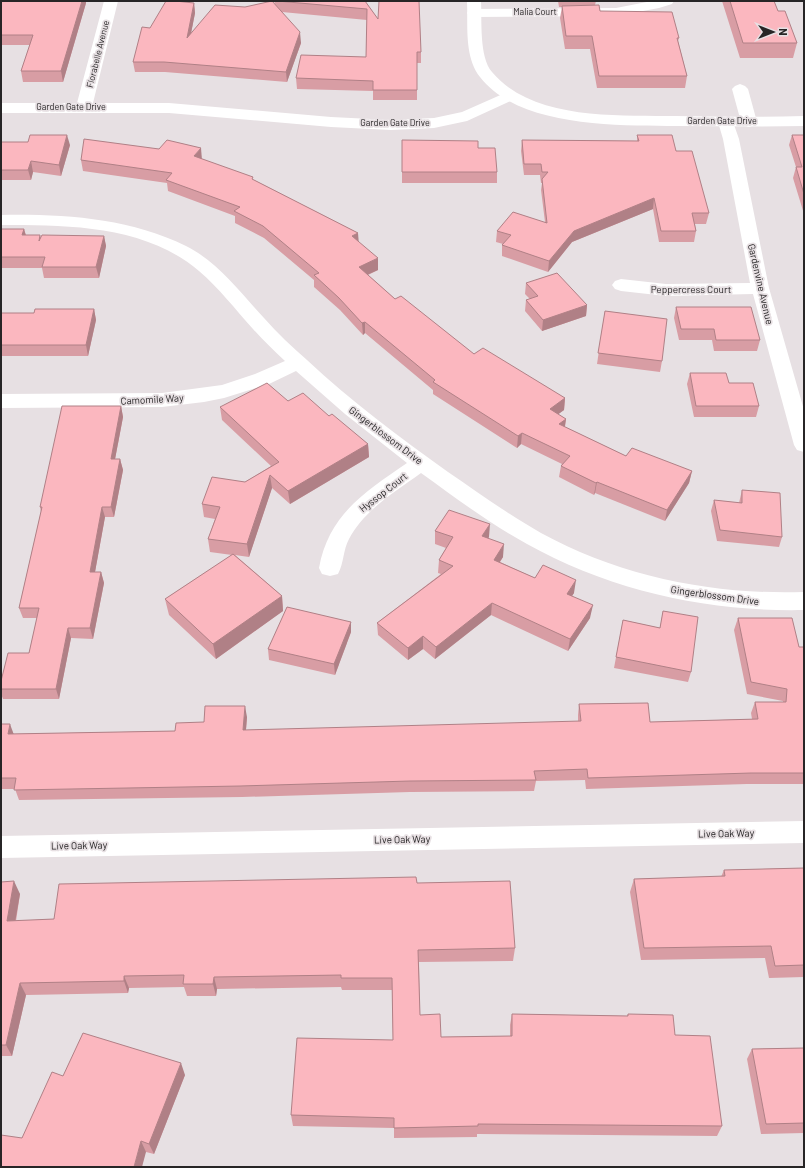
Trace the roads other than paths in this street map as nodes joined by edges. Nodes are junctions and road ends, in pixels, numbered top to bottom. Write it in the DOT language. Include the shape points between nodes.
graph roads {
  1 [pos="111,1"];
  2 [pos="667,1"];
  3 [pos="474,7"];
  4 [pos="740,89"];
  5 [pos="510,96"];
  6 [pos="84,107"];
  7 [pos="1,108"];
  8 [pos="804,121"];
  9 [pos="726,122"];
  10 [pos="749,122"];
  11 [pos="1,220"];
  12 [pos="621,285"];
  13 [pos="760,288"];
  14 [pos="298,363"];
  15 [pos="2,404"];
  16 [pos="804,445"];
  17 [pos="421,463"];
  18 [pos="330,568"];
  19 [pos="804,601"];
  20 [pos="804,832"];
  21 [pos="1,847"];
  1 -- 6 [label="street, Florabelle Avenue"];
  2 -- 3 [label="street, Malia Court" via="654,6 616,12"];
  3 -- 5 [label="street" via="478,57 485,74"];
  4 -- 10 [label="street"];
  5 -- 6 [label="street, Garden Gate Drive" via="467,116 434,123 391,125 169,108"];
  5 -- 9 [label="street, Garden Gate Drive" via="541,109 601,120"];
  6 -- 7 [label="street, Garden Gate Drive"];
  8 -- 10 [label="street, Garden Gate Drive"];
  9 -- 10 [label="street, Garden Gate Drive"];
  9 -- 13 [label="street, Gardenvine Avenue"];
  11 -- 14 [label="street, Gingerblossom Drive" via="75,221 133,231 160,240 204,266 222,282"];
  12 -- 13 [label="street, Peppercress Court" via="666,290"];
  13 -- 16 [label="street, Gardenvine Avenue"];
  14 -- 15 [label="street, Camomile Way" via="262,379 204,395 162,400"];
  14 -- 17 [label="street, Gingerblossom Drive" via="356,414"];
  17 -- 18 [label="street, Hyssop Court" via="373,498 349,521 340,535"];
  17 -- 19 [label="street, Gingerblossom Drive" via="515,528 549,547 598,568 684,592 748,601"];
  20 -- 21 [label="street, Live Oak Way"];
}
